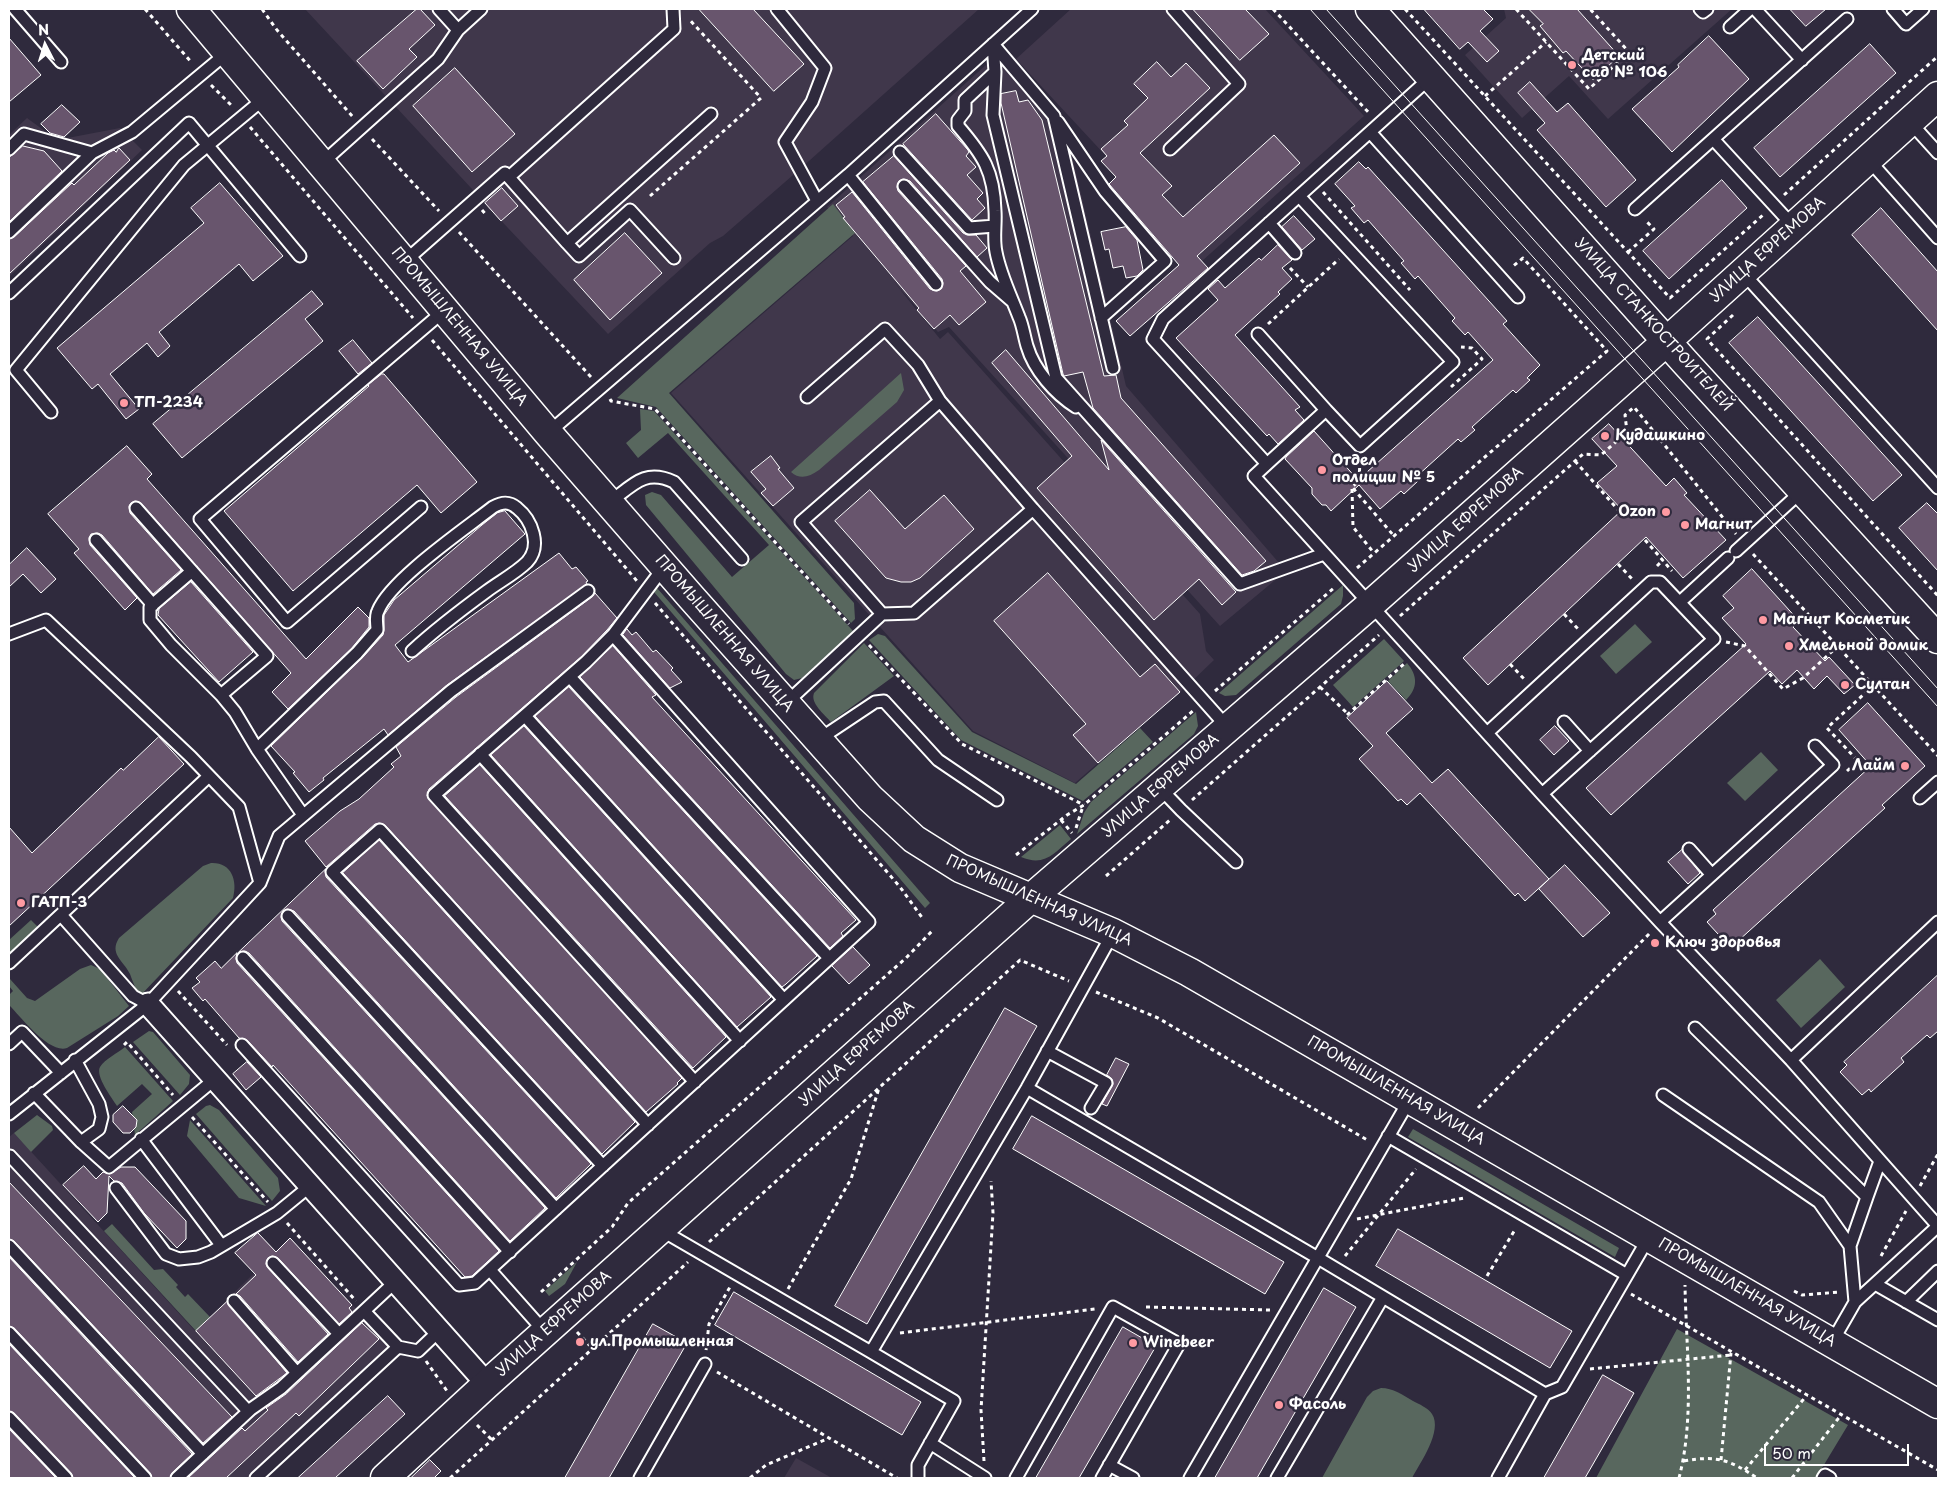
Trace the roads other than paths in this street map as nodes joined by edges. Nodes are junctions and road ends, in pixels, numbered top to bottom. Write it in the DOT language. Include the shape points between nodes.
graph roads {
  1 [pos="15,9"];
  2 [pos="191,9"];
  3 [pos="439,9"];
  4 [pos="481,9"];
  5 [pos="673,9"];
  6 [pos="777,9"];
  7 [pos="1032,9"];
  8 [pos="1173,9"];
  9 [pos="1370,9"];
  10 [pos="1700,9"];
  11 [pos="1707,9"];
  12 [pos="1750,9"];
  13 [pos="1755,9"];
  14 [pos="1893,9"];
  15 [pos="1923,9"];
  16 [pos="1847,19"];
  17 [pos="1730,27"];
  18 [pos="458,30"];
  19 [pos="993,44"];
  20 [pos="228,52"];
  21 [pos="1802,60"];
  22 [pos="61,62"];
  23 [pos="995,72"];
  24 [pos="1431,78"];
  25 [pos="1938,96"];
  26 [pos="266,97"];
  27 [pos="711,114"];
  28 [pos="1054,116"];
  29 [pos="1910,122"];
  30 [pos="1370,132"];
  31 [pos="1714,140"];
  32 [pos="208,145"];
  33 [pos="9,149"];
  34 [pos="1170,149"];
  35 [pos="900,152"];
  36 [pos="92,153"];
  37 [pos="1938,153"];
  38 [pos="1868,159"];
  39 [pos="321,164"];
  40 [pos="848,174"];
  41 [pos="509,177"];
  42 [pos="904,186"];
  43 [pos="1299,196"];
  44 [pos="817,201"];
  45 [pos="1635,208"];
  46 [pos="1268,223"];
  47 [pos="996,226"];
  48 [pos="1794,227"];
  49 [pos="9,232"];
  50 [pos="1938,238"];
  51 [pos="567,243"];
  52 [pos="1295,253"];
  53 [pos="300,256"];
  54 [pos="674,258"];
  55 [pos="404,262"];
  56 [pos="1743,273"];
  57 [pos="936,284"];
  58 [pos="9,293"];
  59 [pos="1518,297"];
  60 [pos="1013,302"];
  61 [pos="445,310"];
  62 [pos="1101,318"];
  63 [pos="1258,334"];
  64 [pos="1667,341"];
  65 [pos="1113,368"];
  66 [pos="807,397"];
  67 [pos="940,401"];
  68 [pos="1326,410"];
  69 [pos="51,412"];
  70 [pos="1086,413"];
  71 [pos="548,434"];
  72 [pos="1267,464"];
  73 [pos="1938,488"];
  74 [pos="1803,490"];
  75 [pos="609,503"];
  76 [pos="421,507"];
  77 [pos="136,508"];
  78 [pos="1033,508"];
  79 [pos="96,540"];
  80 [pos="1324,554"];
  81 [pos="742,559"];
  82 [pos="664,567"];
  83 [pos="192,571"];
  84 [pos="588,591"];
  85 [pos="1680,602"];
  86 [pos="153,605"];
  87 [pos="1370,605"];
  88 [pos="882,614"];
  89 [pos="9,634"];
  90 [pos="612,634"];
  91 [pos="1938,639"];
  92 [pos="412,651"];
  93 [pos="570,677"];
  94 [pos="221,695"];
  95 [pos="786,704"];
  96 [pos="525,716"];
  97 [pos="1564,722"];
  98 [pos="1228,728"];
  99 [pos="1487,733"];
  100 [pos="818,740"];
  101 [pos="1815,746"];
  102 [pos="257,749"];
  103 [pos="1590,751"];
  104 [pos="480,754"];
  105 [pos="209,776"];
  106 [pos="1938,782"];
  107 [pos="1159,787"];
  108 [pos="1542,794"];
  109 [pos="1920,798"];
  110 [pos="998,800"];
  111 [pos="303,816"];
  112 [pos="1689,849"];
  113 [pos="1236,862"];
  114 [pos="1712,875"];
  115 [pos="260,883"];
  116 [pos="1031,898"];
  117 [pos="61,914"];
  118 [pos="288,916"];
  119 [pos="1660,922"];
  120 [pos="1938,922"];
  121 [pos="1113,934"];
  122 [pos="242,958"];
  123 [pos="829,958"];
  124 [pos="9,963"];
  125 [pos="784,1000"];
  126 [pos="148,1004"];
  127 [pos="1694,1028"];
  128 [pos="740,1041"];
  129 [pos="9,1044"];
  130 [pos="242,1045"];
  131 [pos="1047,1051"];
  132 [pos="75,1060"];
  133 [pos="1791,1060"];
  134 [pos="61,1073"];
  135 [pos="215,1079"];
  136 [pos="695,1082"];
  137 [pos="1027,1088"];
  138 [pos="34,1093"];
  139 [pos="1663,1095"];
  140 [pos="1410,1099"];
  141 [pos="1091,1108"];
  142 [pos="9,1114"];
  143 [pos="648,1125"];
  144 [pos="1388,1136"];
  145 [pos="141,1139"];
  146 [pos="82,1142"];
  147 [pos="9,1158"];
  148 [pos="1880,1161"];
  149 [pos="603,1166"];
  150 [pos="310,1186"];
  151 [pos="116,1188"];
  152 [pos="1867,1197"];
  153 [pos="556,1209"];
  154 [pos="1938,1226"];
  155 [pos="660,1229"];
  156 [pos="1650,1237"];
  157 [pos="9,1246"];
  158 [pos="221,1246"];
  159 [pos="1850,1246"];
  160 [pos="510,1252"];
  161 [pos="1318,1258"];
  162 [pos="273,1263"];
  163 [pos="490,1270"];
  164 [pos="1938,1271"];
  165 [pos="1627,1275"];
  166 [pos="396,1282"];
  167 [pos="1874,1284"];
  168 [pos="1383,1297"];
  169 [pos="234,1301"];
  170 [pos="1855,1302"];
  171 [pos="1906,1302"];
  172 [pos="364,1311"];
  173 [pos="1938,1320"];
  174 [pos="439,1331"];
  175 [pos="545,1332"];
  176 [pos="9,1333"];
  177 [pos="339,1334"];
  178 [pos="1832,1342"];
  179 [pos="398,1346"];
  180 [pos="871,1352"];
  181 [pos="705,1364"];
  182 [pos="297,1373"];
  183 [pos="487,1384"];
  184 [pos="1546,1394"];
  185 [pos="1938,1404"];
  186 [pos="248,1412"];
  187 [pos="9,1418"];
  188 [pos="930,1443"];
  189 [pos="203,1454"];
  190 [pos="1110,1465"];
  191 [pos="66,1478"];
  192 [pos="145,1478"];
  193 [pos="177,1478"];
  194 [pos="256,1478"];
  195 [pos="385,1478"];
  196 [pos="640,1478"];
  197 [pos="918,1478"];
  198 [pos="985,1478"];
  199 [pos="1016,1478"];
  200 [pos="1102,1478"];
  201 [pos="1133,1478"];
  202 [pos="1190,1478"];
  203 [pos="1277,1478"];
  204 [pos="1498,1478"];
  205 [pos="1823,1478"];
  206 [pos="1830,1478"];
  1 -- 22 [label="lane"];
  2 -- 20 [label="street, ПРОМЫШЛЕННАЯ УЛИЦА"];
  3 -- 18 [label="lane"];
  4 -- 18 [label="lane"];
  5 -- 41 [label="lane" via="674,29"];
  6 -- 44 [label="lane" via="825,68 812,102 786,142"];
  7 -- 19 [label="lane"];
  8 -- 34 [label="lane" via="1239,84"];
  9 -- 24 [label="street, УЛИЦА СТАНКОСТРОИТЕЛЕЙ"];
  10 -- 11 [label="lane" via="1703,12"];
  12 -- 17 [label="lane"];
  13 -- 21 [label="lane"];
  14 -- 15 [label="lane" via="1906,24"];
  16 -- 21 [label="lane"];
  18 -- 39 [label="lane" via="438,59"];
  19 -- 23 [label="lane"];
  19 -- 28 [label="lane"];
  19 -- 40 [label="lane"];
  20 -- 26 [label="street, ПРОМЫШЛЕННАЯ УЛИЦА"];
  20 -- 36 [label="lane" via="132,132"];
  21 -- 31 [label="lane"];
  23 -- 47 [label="lane" via="965,100 965,111 958,120 958,126 989,169"];
  23 -- 70 [label="lane" via="993,115 1056,378"];
  24 -- 30 [label="lane"];
  24 -- 64 [label="street, УЛИЦА СТАНКОСТРОИТЕЛЕЙ"];
  25 -- 29 [label="street, УЛИЦА ЕФРЕМОВА"];
  26 -- 32 [label="lane"];
  26 -- 39 [label="street, ПРОМЫШЛЕННАЯ УЛИЦА"];
  27 -- 51 [label="lane"];
  28 -- 62 [label="lane"];
  28 -- 62 [label="lane" via="1105,191 1165,261"];
  29 -- 37 [label="lane"];
  29 -- 38 [label="street, УЛИЦА ЕФРЕМОВА"];
  30 -- 43 [label="lane"];
  30 -- 59 [label="lane"];
  31 -- 45 [label="lane"];
  31 -- 48 [label="lane"];
  32 -- 53 [label="lane"];
  32 -- 58 [label="lane" via="189,123"];
  32 -- 69 [label="lane" via="184,165 16,370"];
  33 -- 36 [label="lane" via="24,134"];
  35 -- 47 [label="lane" via="969,228"];
  36 -- 49 [label="lane"];
  38 -- 48 [label="street, УЛИЦА ЕФРЕМОВА"];
  38 -- 50 [label="lane"];
  39 -- 55 [label="street, ПРОМЫШЛЕННАЯ УЛИЦА"];
  40 -- 44 [label="lane"];
  40 -- 57 [label="lane"];
  41 -- 51 [label="lane"];
  41 -- 55 [label="lane" via="505,173"];
  42 -- 60 [label="lane" via="990,282"];
  43 -- 46 [label="lane"];
  43 -- 68 [label="lane" via="1452,362 1360,446"];
  44 -- 71 [label="lane"];
  46 -- 52 [label="lane"];
  46 -- 72 [label="lane" via="1163,319 1153,339"];
  47 -- 60 [label="lane" via="995,251"];
  48 -- 56 [label="street, УЛИЦА ЕФРЕМОВА"];
  51 -- 54 [label="lane" via="579,256 630,210"];
  55 -- 61 [label="street, ПРОМЫШЛЕННАЯ УЛИЦА"];
  56 -- 64 [label="street, УЛИЦА ЕФРЕМОВА"];
  56 -- 73 [label="lane"];
  60 -- 70 [label="lane" via="1033,362 1063,398"];
  61 -- 71 [label="street, ПРОМЫШЛЕННАЯ УЛИЦА"];
  61 -- 76 [label="lane" via="200,519 287,622"];
  62 -- 65 [label="lane"];
  63 -- 68 [label="lane"];
  64 -- 74 [label="street, УЛИЦА СТАНКОСТРОИТЕЛЕЙ"];
  64 -- 87 [label="street, УЛИЦА ЕФРЕМОВА"];
  66 -- 67 [label="lane" via="885,329 918,365"];
  67 -- 78 [label="lane"];
  67 -- 88 [label="lane" via="801,522"];
  68 -- 72 [label="lane"];
  70 -- 80 [label="lane" via="1240,584"];
  71 -- 75 [label="street, ПРОМЫШЛЕННАЯ УЛИЦА"];
  72 -- 80 [label="lane" via="1254,476"];
  74 -- 85 [label="lane"];
  74 -- 91 [label="street, УЛИЦА СТАНКОСТРОИТЕЛЕЙ"];
  75 -- 81 [label="lane" via="648,476 662,476 674,482"];
  75 -- 82 [label="street, ПРОМЫШЛЕННАЯ УЛИЦА"];
  77 -- 83 [label="lane"];
  78 -- 88 [label="lane" via="914,613"];
  78 -- 98 [label="lane"];
  79 -- 86 [label="lane"];
  80 -- 87 [label="lane"];
  82 -- 90 [label="lane"];
  82 -- 95 [label="street, ПРОМЫШЛЕННАЯ УЛИЦА"];
  83 -- 86 [label="lane"];
  83 -- 94 [label="lane" via="267,656"];
  84 -- 111 [label="lane" via="451,691"];
  85 -- 99 [label="lane" via="1660,582 1651,582"];
  85 -- 103 [label="lane" via="1714,639"];
  86 -- 94 [label="lane" via="150,607 150,620"];
  87 -- 98 [label="street, УЛИЦА ЕФРЕМОВА"];
  87 -- 99 [label="lane"];
  88 -- 95 [label="lane"];
  89 -- 105 [label="lane" via="46,620"];
  90 -- 93 [label="lane"];
  90 -- 123 [label="lane" via="869,922"];
  92 -- 102 [label="lane" via="446,620 528,562 534,535 516,507 507,502 493,507 402,579 377,612 377,630"];
  93 -- 96 [label="lane"];
  93 -- 123 [label="lane"];
  94 -- 102 [label="lane"];
  95 -- 100 [label="street, ПРОМЫШЛЕННАЯ УЛИЦА"];
  96 -- 104 [label="lane"];
  96 -- 125 [label="lane"];
  97 -- 103 [label="lane"];
  98 -- 107 [label="street, УЛИЦА ЕФРЕМОВА"];
  99 -- 108 [label="lane"];
  100 -- 110 [label="lane" via="875,702 884,701 938,760"];
  100 -- 116 [label="street, ПРОМЫШЛЕННАЯ УЛИЦА" via="870,798 914,839 960,868"];
  101 -- 114 [label="lane" via="1833,765"];
  102 -- 111 [label="lane"];
  103 -- 108 [label="lane"];
  104 -- 128 [label="lane"];
  104 -- 136 [label="lane" via="434,795"];
  105 -- 115 [label="lane" via="239,807"];
  105 -- 117 [label="lane"];
  106 -- 109 [label="lane"];
  107 -- 113 [label="lane"];
  107 -- 116 [label="street, УЛИЦА ЕФРЕМОВА"];
  108 -- 119 [label="lane"];
  111 -- 115 [label="lane" via="279,836"];
  112 -- 114 [label="lane"];
  114 -- 119 [label="lane"];
  115 -- 126 [label="lane"];
  116 -- 121 [label="street, ПРОМЫШЛЕННАЯ УЛИЦА"];
  116 -- 155 [label="street, УЛИЦА ЕФРЕМОВА"];
  117 -- 124 [label="lane"];
  117 -- 126 [label="lane" via="132,996"];
  118 -- 153 [label="lane"];
  119 -- 133 [label="lane"];
  120 -- 133 [label="lane"];
  121 -- 131 [label="lane"];
  121 -- 140 [label="street, ПРОМЫШЛЕННАЯ УЛИЦА" via="1189,972"];
  122 -- 160 [label="lane"];
  123 -- 125 [label="lane"];
  125 -- 128 [label="lane"];
  126 -- 132 [label="lane"];
  126 -- 135 [label="street"];
  127 -- 152 [label="lane"];
  128 -- 136 [label="lane"];
  129 -- 134 [label="lane" via="22,1032"];
  130 -- 163 [label="lane" via="459,1285 475,1283"];
  131 -- 137 [label="lane"];
  131 -- 141 [label="lane" via="1106,1083"];
  132 -- 134 [label="lane"];
  132 -- 146 [label="lane" via="99,1104 102,1117 99,1129"];
  133 -- 148 [label="lane"];
  134 -- 138 [label="lane"];
  135 -- 145 [label="lane"];
  135 -- 150 [label="street"];
  136 -- 143 [label="lane"];
  137 -- 161 [label="lane"];
  137 -- 180 [label="lane"];
  138 -- 142 [label="lane"];
  138 -- 146 [label="lane"];
  139 -- 159 [label="lane" via="1819,1202"];
  140 -- 144 [label="lane"];
  140 -- 156 [label="street, ПРОМЫШЛЕННАЯ УЛИЦА"];
  143 -- 149 [label="lane"];
  143 -- 149 [label="lane" via="380,830 332,872"];
  144 -- 161 [label="lane"];
  144 -- 165 [label="lane"];
  145 -- 146 [label="lane" via="109,1167"];
  145 -- 158 [label="lane"];
  147 -- 186 [label="lane"];
  148 -- 152 [label="lane"];
  148 -- 154 [label="lane"];
  149 -- 153 [label="lane"];
  150 -- 158 [label="lane" via="277,1213"];
  150 -- 166 [label="street"];
  151 -- 158 [label="lane" via="166,1254 179,1259 198,1257"];
  152 -- 159 [label="lane"];
  153 -- 160 [label="lane"];
  154 -- 167 [label="lane"];
  155 -- 175 [label="street, УЛИЦА ЕФРЕМОВА"];
  155 -- 180 [label="lane"];
  156 -- 165 [label="lane"];
  156 -- 178 [label="street, ПРОМЫШЛЕННАЯ УЛИЦА"];
  157 -- 189 [label="lane"];
  159 -- 170 [label="lane"];
  160 -- 163 [label="lane"];
  161 -- 168 [label="lane"];
  161 -- 202 [label="lane"];
  162 -- 177 [label="lane"];
  163 -- 175 [label="lane"];
  164 -- 171 [label="lane"];
  165 -- 184 [label="lane" via="1562,1388"];
  166 -- 172 [label="lane"];
  166 -- 174 [label="street"];
  167 -- 170 [label="lane"];
  167 -- 171 [label="lane"];
  168 -- 184 [label="lane"];
  168 -- 203 [label="lane"];
  169 -- 182 [label="lane"];
  170 -- 178 [label="lane"];
  171 -- 173 [label="lane"];
  172 -- 177 [label="lane"];
  172 -- 179 [label="lane"];
  174 -- 179 [label="lane" via="418,1350"];
  174 -- 183 [label="street"];
  175 -- 183 [label="street, УЛИЦА ЕФРЕМОВА"];
  176 -- 192 [label="lane"];
  177 -- 182 [label="lane"];
  178 -- 185 [label="street, ПРОМЫШЛЕННАЯ УЛИЦА"];
  179 -- 194 [label="lane"];
  180 -- 188 [label="lane" via="954,1401"];
  181 -- 196 [label="lane"];
  182 -- 186 [label="lane"];
  183 -- 195 [label="street, УЛИЦА ЕФРЕМОВА"];
  184 -- 204 [label="lane"];
  186 -- 189 [label="lane"];
  187 -- 191 [label="lane"];
  188 -- 197 [label="lane" via="918,1465"];
  188 -- 198 [label="lane"];
  189 -- 193 [label="lane"];
  190 -- 199 [label="lane" via="1179,1344 1113,1307"];
  190 -- 200 [label="lane"];
  190 -- 201 [label="lane"];
  205 -- 206 [label="lane" via="1825,1475"];
}
